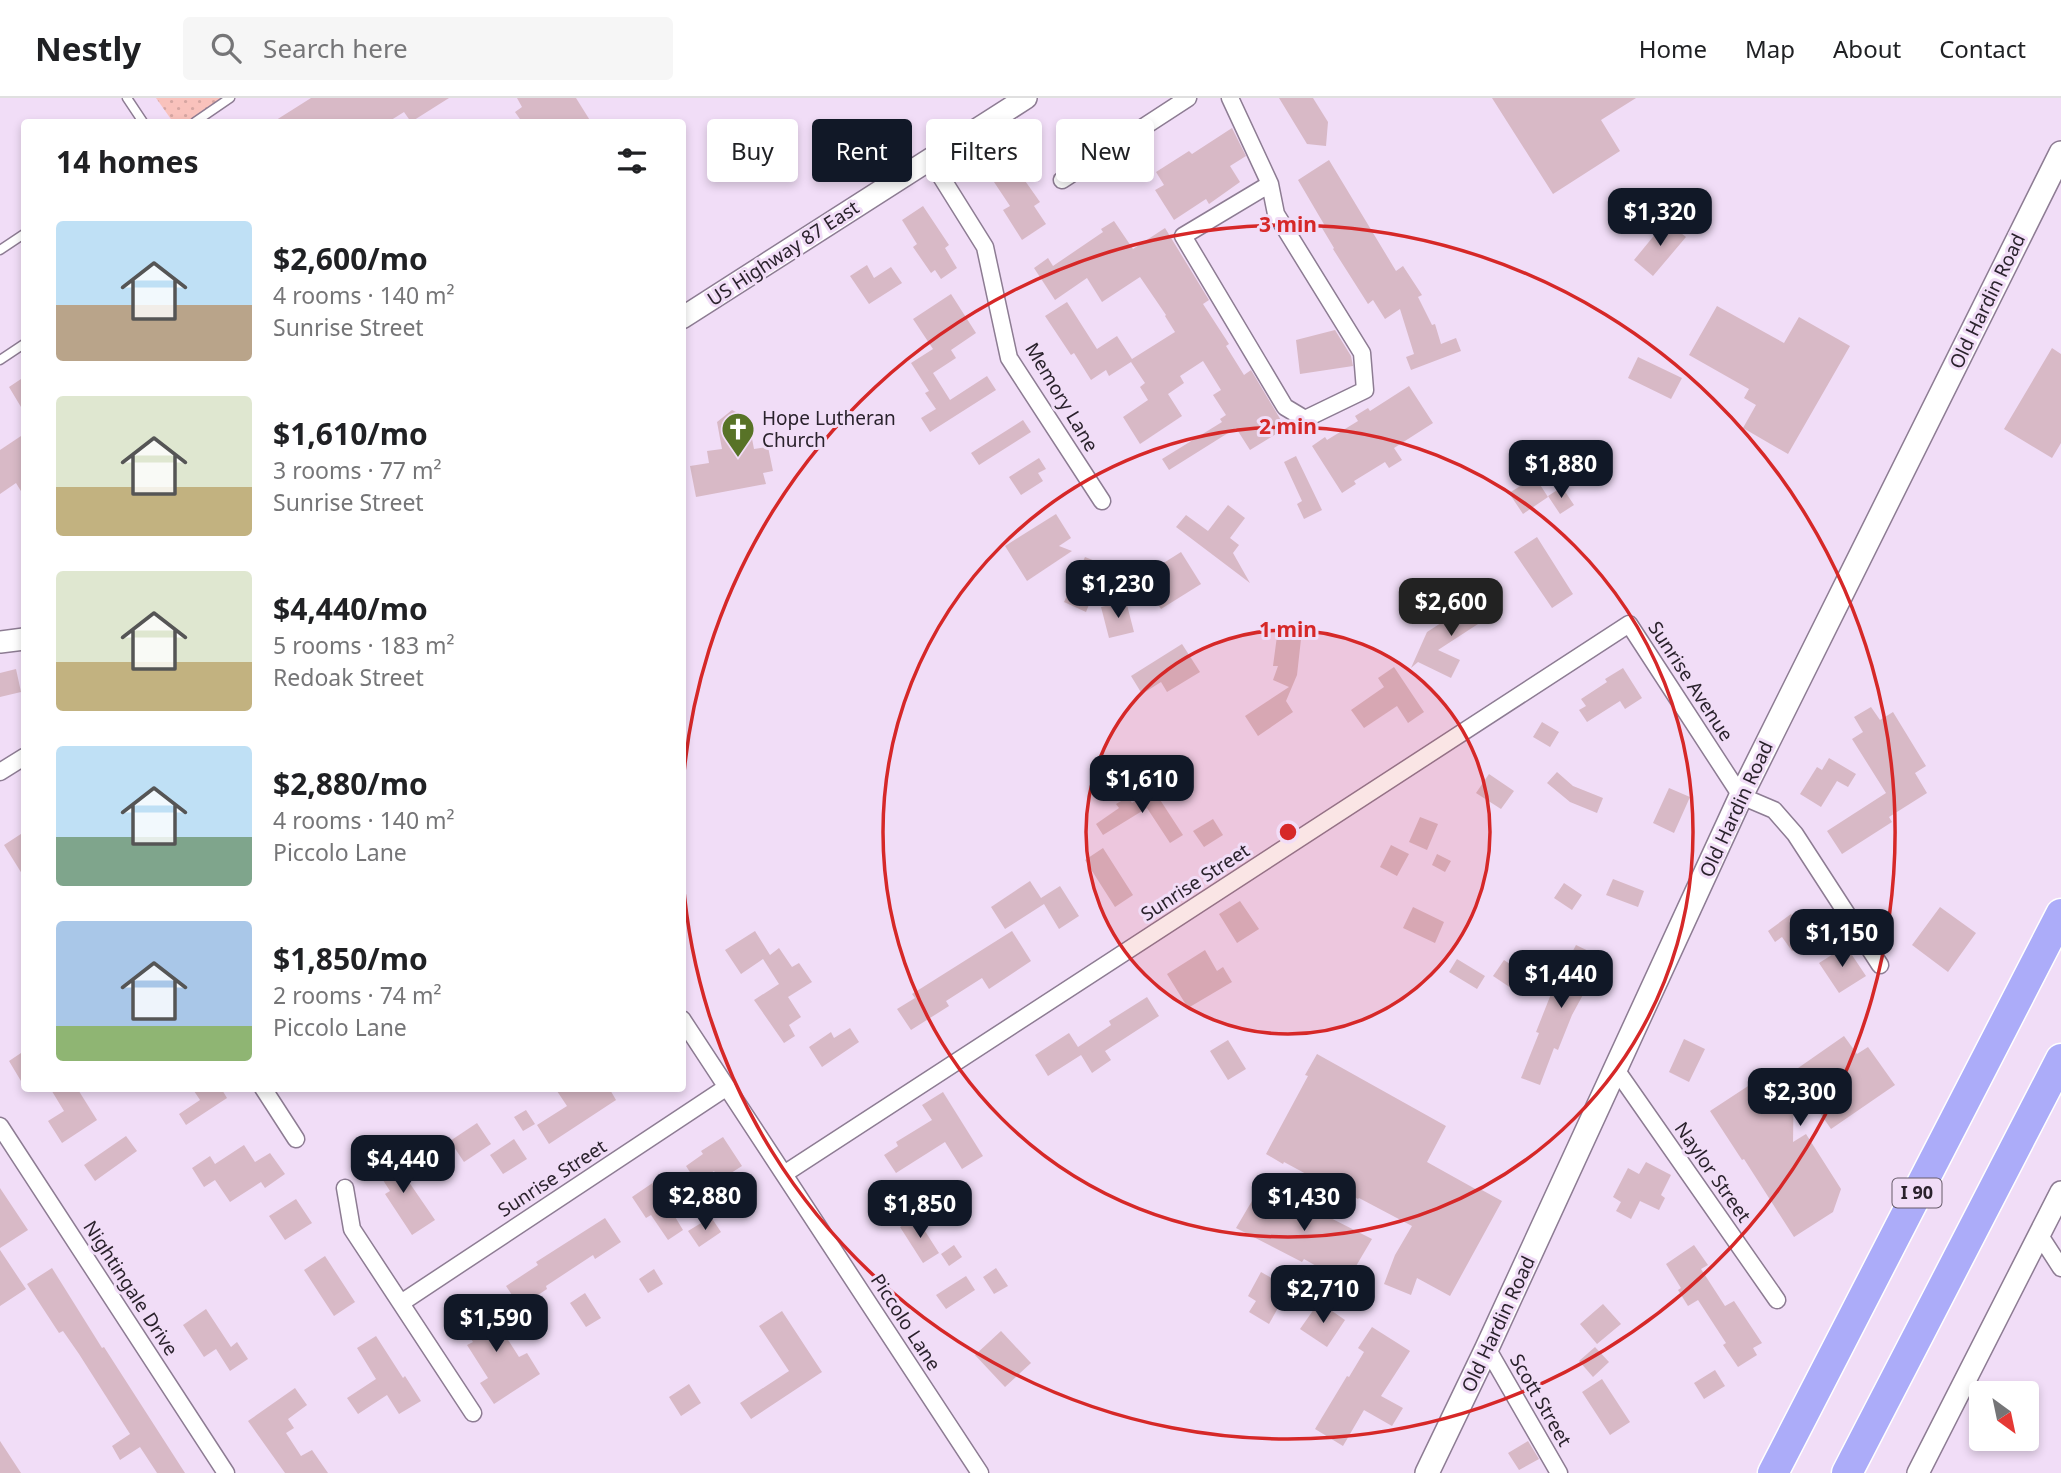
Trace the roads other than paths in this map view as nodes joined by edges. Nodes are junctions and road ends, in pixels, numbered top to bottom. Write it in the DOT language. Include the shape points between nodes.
graph roads {
  1 [pos="127,98"];
  2 [pos="230,98"];
  3 [pos="1188,98"];
  4 [pos="1230,98"];
  5 [pos="1012,102"];
  6 [pos="141,119"];
  7 [pos="199,119"];
  8 [pos="988,119"];
  9 [pos="1154,120"];
  10 [pos="2061,153"];
  11 [pos="926,162"];
  12 [pos="944,182"];
  13 [pos="1270,184"];
  14 [pos="21,236"];
  15 [pos="0,250"];
  16 [pos="686,314"];
  17 [pos="21,346"];
  18 [pos="2,356"];
  19 [pos="1102,501"];
  20 [pos="1629,624"];
  21 [pos="21,639"];
  22 [pos="0,642"];
  23 [pos="21,759"];
  24 [pos="0,772"];
  25 [pos="1741,796"];
  26 [pos="2061,914"];
  27 [pos="1880,965"];
  28 [pos="686,1025"];
  29 [pos="2061,1059"];
  30 [pos="1615,1068"];
  31 [pos="727,1087"];
  32 [pos="266,1092"];
  33 [pos="0,1126"];
  34 [pos="296,1139"];
  35 [pos="784,1174"];
  36 [pos="345,1188"];
  37 [pos="2061,1192"];
  38 [pos="2039,1234"];
  39 [pos="2061,1268"];
  40 [pos="1777,1300"];
  41 [pos="401,1303"];
  42 [pos="1487,1348"];
  43 [pos="473,1413"];
  44 [pos="226,1473"];
  45 [pos="980,1473"];
  46 [pos="1427,1473"];
  47 [pos="1559,1473"];
  48 [pos="1773,1473"];
  49 [pos="1847,1473"];
  50 [pos="1918,1473"];
  1 -- 6 [label="lane"];
  2 -- 7 [label="lane"];
  3 -- 9 [label="street"];
  4 -- 13 [label="street"];
  5 -- 8 [label="street, US Highway 87 East"];
  10 -- 25 [label="main road, Old Hardin Road"];
  11 -- 16 [label="street, US Highway 87 East"];
  12 -- 19 [label="street, Memory Lane" via="985,247 1009,358"];
  13 -- 13 [label="street" via="1276,214 1362,353 1364,390 1305,419 1285,407 1183,236"];
  14 -- 15 [label="lane"];
  17 -- 18 [label="lane"];
  20 -- 25 [label="street, Sunrise Avenue"];
  20 -- 35 [label="street, Sunrise Street"];
  21 -- 22 [label="street"];
  23 -- 24 [label="street"];
  25 -- 27 [label="street" via="1774,810 1795,834"];
  25 -- 30 [label="main road, Old Hardin Road"];
  26 -- 48 [label="highway, I 90"];
  28 -- 31 [label="street, Piccolo Lane"];
  29 -- 49 [label="highway"];
  30 -- 40 [label="street, Naylor Street"];
  30 -- 42 [label="main road, Old Hardin Road"];
  31 -- 35 [label="street, Piccolo Lane"];
  31 -- 41 [label="street, Sunrise Street"];
  32 -- 34 [label="street"];
  33 -- 44 [label="street, Nightingale Drive"];
  35 -- 45 [label="street, Piccolo Lane"];
  36 -- 41 [label="street" via="352,1229"];
  37 -- 38 [label="street"];
  38 -- 39 [label="street"];
  38 -- 50 [label="street"];
  41 -- 43 [label="street"];
  42 -- 46 [label="main road, Old Hardin Road"];
  42 -- 47 [label="street, Scott Street"];
}
